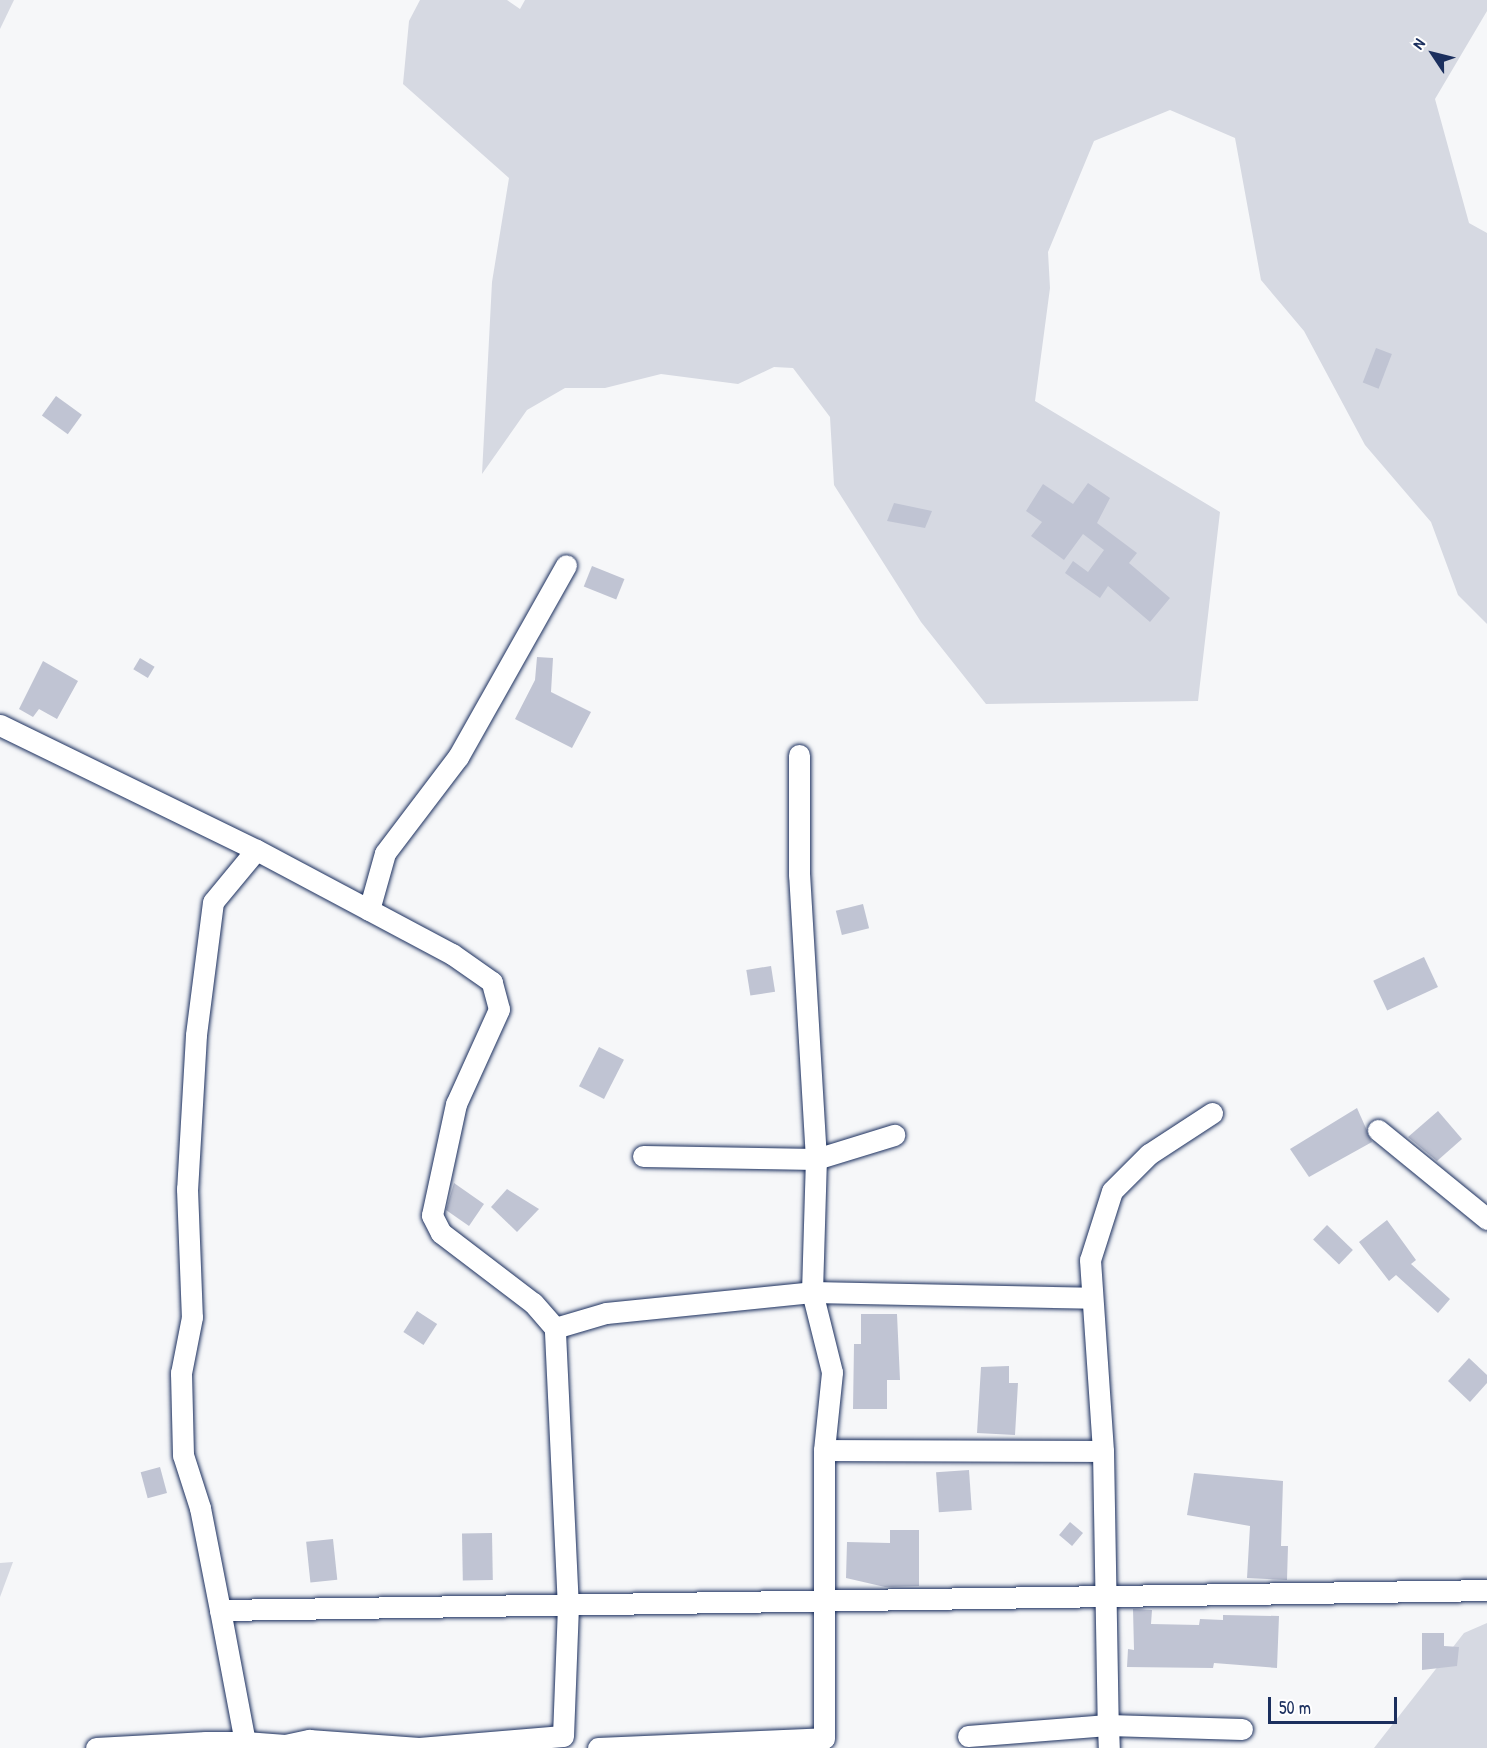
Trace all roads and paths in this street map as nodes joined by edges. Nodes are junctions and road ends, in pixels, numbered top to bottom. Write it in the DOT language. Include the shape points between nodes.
graph roads {
  1 [pos="566,565"];
  2 [pos="0,725"];
  3 [pos="799,755"];
  4 [pos="256,850"];
  5 [pos="369,910"];
  6 [pos="1212,1113"];
  7 [pos="1378,1130"];
  8 [pos="894,1135"];
  9 [pos="643,1156"];
  10 [pos="816,1159"];
  11 [pos="1487,1219"];
  12 [pos="812,1292"];
  13 [pos="1092,1298"];
  14 [pos="555,1328"];
  15 [pos="824,1450"];
  16 [pos="1103,1451"];
  17 [pos="1487,1590"];
  18 [pos="1106,1595"];
  19 [pos="826,1604"];
  20 [pos="568,1608"];
  21 [pos="220,1610"];
  22 [pos="1108,1725"];
  23 [pos="1242,1729"];
  24 [pos="968,1736"];
  25 [pos="564,1742"];
  26 [pos="247,1745"];
  27 [pos="96,1748"];
  28 [pos="598,1748"];
  29 [pos="1109,1748"];
  1 -- 5 [label="street" via="458,757 385,853"];
  2 -- 4 [label="street"];
  3 -- 10 [label="street" via="798,875"];
  4 -- 5 [label="street"];
  4 -- 21 [label="street" via="213,903 195,1035 187,1189 192,1317 181,1373 183,1455 200,1508"];
  5 -- 14 [label="street" via="492,982 499,1009 456,1104 432,1215 441,1233 533,1303"];
  6 -- 13 [label="street" via="1149,1154 1112,1191 1090,1260"];
  7 -- 11 [label="street"];
  8 -- 10 [label="street"];
  9 -- 10 [label="street"];
  10 -- 12 [label="street"];
  12 -- 13 [label="street"];
  12 -- 14 [label="street" via="606,1313"];
  12 -- 15 [label="street" via="832,1372"];
  13 -- 16 [label="street"];
  14 -- 20 [label="street"];
  15 -- 16 [label="street"];
  15 -- 19 [label="street"];
  16 -- 18 [label="street"];
  17 -- 18 [label="street"];
  18 -- 19 [label="street"];
  18 -- 22 [label="street"];
  19 -- 20 [label="street"];
  19 -- 28 [label="street" via="825,1738"];
  20 -- 21 [label="street"];
  20 -- 25 [label="street"];
  21 -- 26 [label="street"];
  22 -- 23 [label="street"];
  22 -- 24 [label="street"];
  22 -- 29 [label="street"];
  25 -- 26 [label="street" via="419,1748 309,1740 285,1745"];
  26 -- 27 [label="street"];
}
